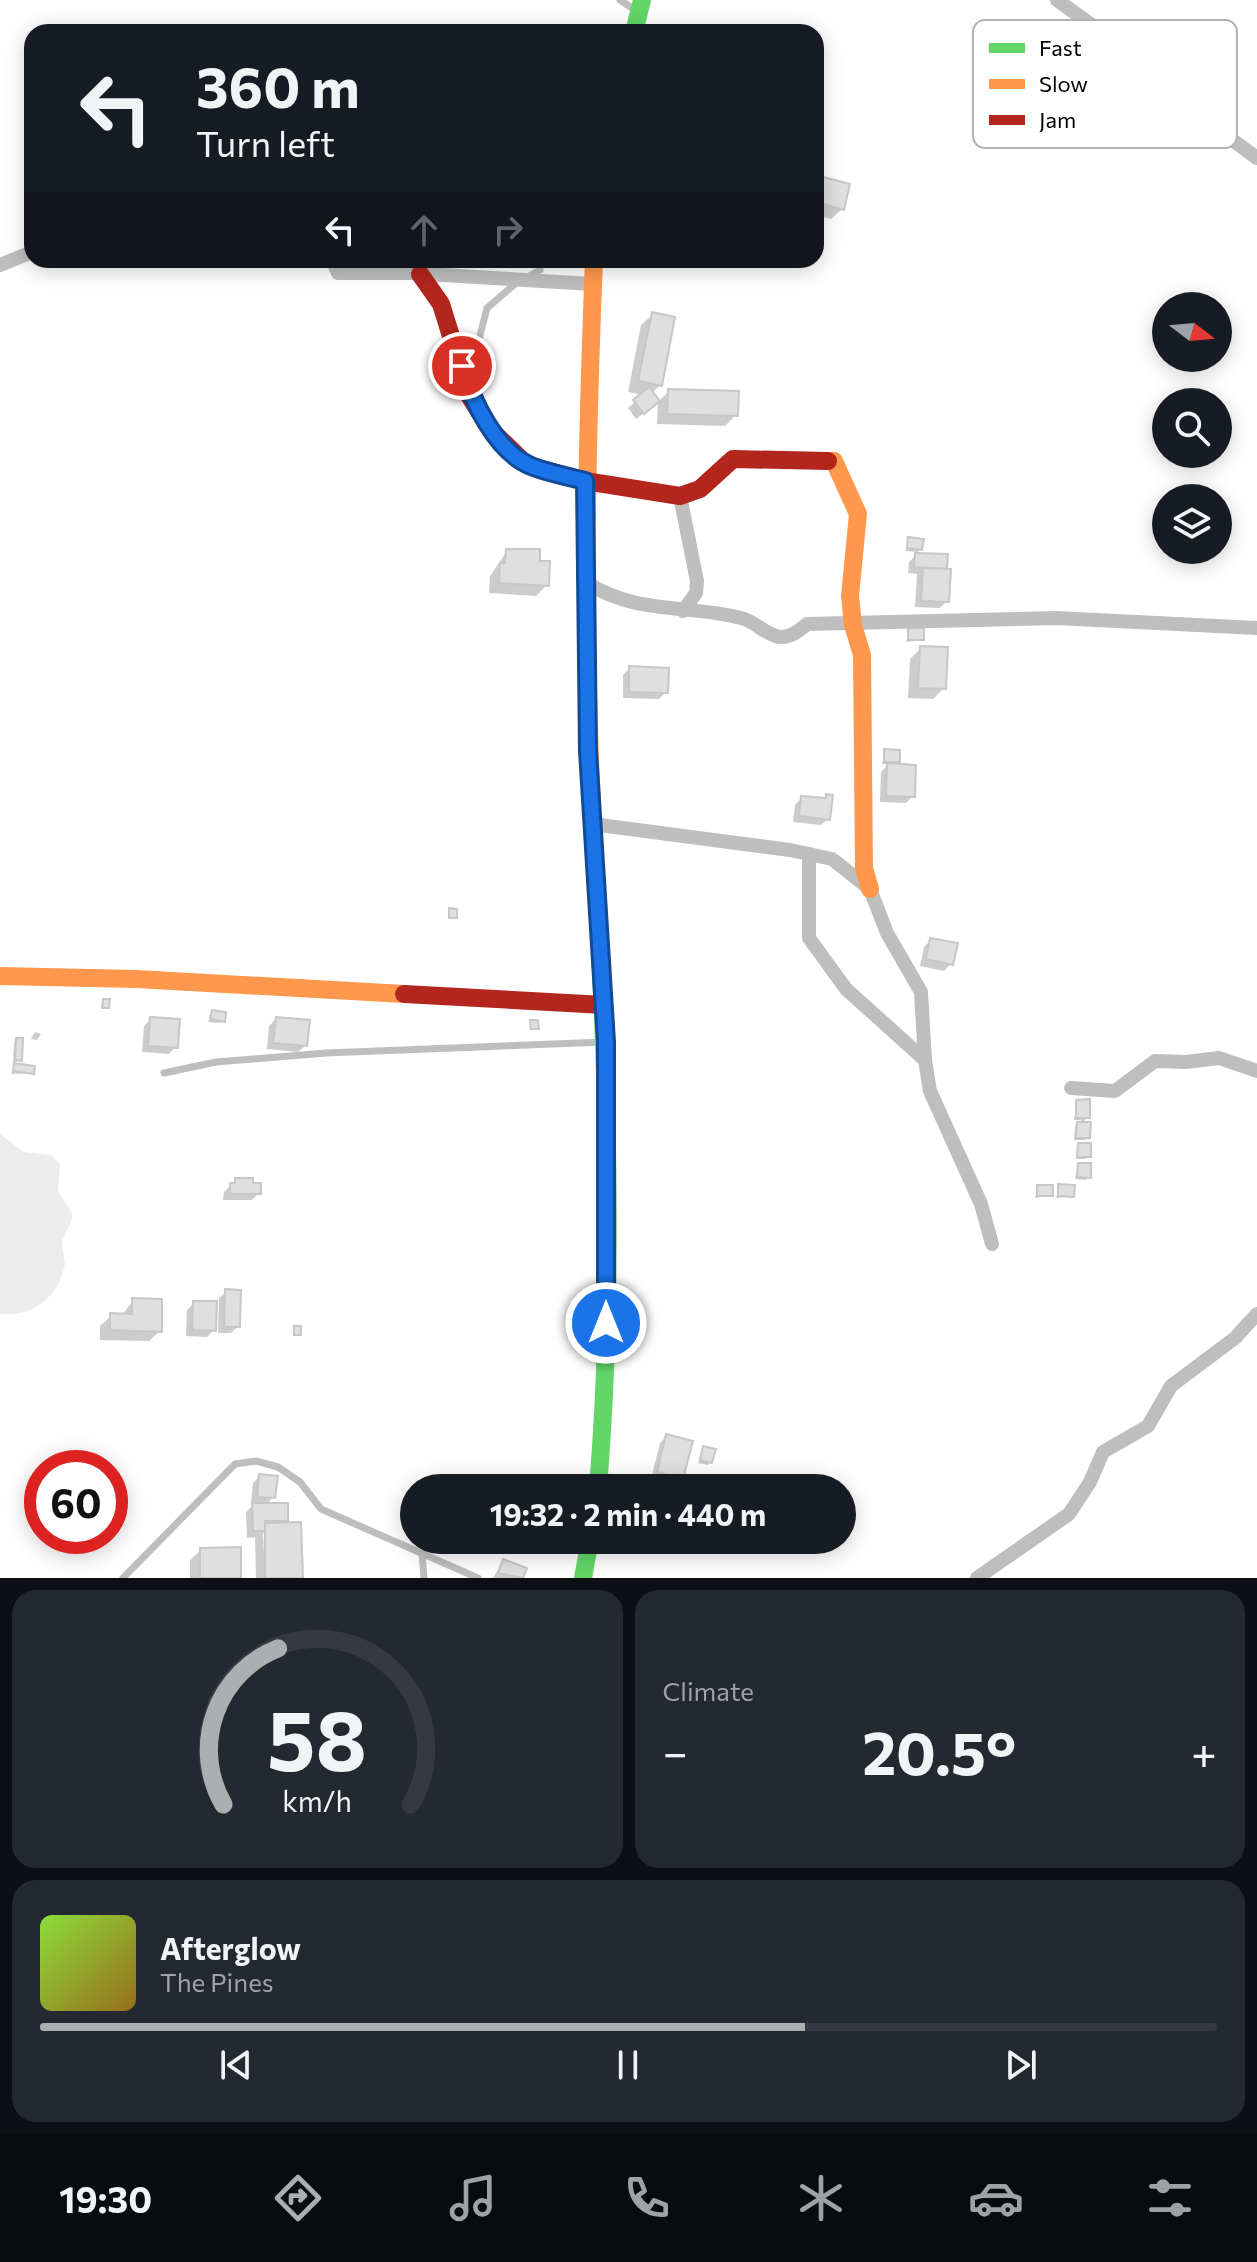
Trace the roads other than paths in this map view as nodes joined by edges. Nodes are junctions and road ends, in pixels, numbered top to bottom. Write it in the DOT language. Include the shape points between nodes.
graph roads {
  1 [pos="620,0"];
  2 [pos="1057,0"];
  3 [pos="641,6"];
  4 [pos="1085,20"];
  5 [pos="1237,143"];
  6 [pos="1257,158"];
  7 [pos="24,255"];
  8 [pos="0,265"];
  9 [pos="336,268"];
  10 [pos="593,268"];
  11 [pos="540,270"];
  12 [pos="420,274"];
  13 [pos="523,280"];
  14 [pos="592,284"];
  15 [pos="466,383"];
  16 [pos="585,481"];
  17 [pos="680,496"];
  18 [pos="587,583"];
  19 [pos="683,611"];
  20 [pos="853,625"];
  21 [pos="1257,628"];
  22 [pos="592,824"];
  23 [pos="809,854"];
  24 [pos="870,889"];
  25 [pos="0,976"];
  26 [pos="604,1005"];
  27 [pos="606,1042"];
  28 [pos="925,1060"];
  29 [pos="1257,1071"];
  30 [pos="164,1073"];
  31 [pos="1071,1088"];
  32 [pos="992,1244"];
  33 [pos="1257,1314"];
  34 [pos="599,1474"];
  35 [pos="400,1543"];
  36 [pos="422,1554"];
  37 [pos="424,1554"];
  38 [pos="587,1554"];
  39 [pos="123,1578"];
  40 [pos="424,1578"];
  41 [pos="478,1578"];
  42 [pos="583,1578"];
  43 [pos="977,1578"];
  1 -- 3 [label="lane"];
  2 -- 4 [label="street"];
  5 -- 6 [label="street"];
  7 -- 8 [label="street"];
  9 -- 12 [label="street" via="338,273"];
  10 -- 14 [label="street"];
  11 -- 13 [label="lane"];
  12 -- 13 [label="street"];
  12 -- 15 [label="street" via="441,304"];
  13 -- 14 [label="street"];
  13 -- 15 [label="lane" via="487,308"];
  14 -- 16 [label="street"];
  15 -- 16 [label="street" via="490,429 527,465"];
  16 -- 17 [label="street"];
  16 -- 18 [label="street"];
  17 -- 19 [label="street" via="697,581 696,593"];
  17 -- 20 [label="street" via="700,489 733,459 834,461 858,514 850,596"];
  18 -- 19 [label="street" via="611,598"];
  18 -- 22 [label="street"];
  19 -- 20 [label="street" via="744,618 785,637 807,624"];
  20 -- 21 [label="street" via="1056,618"];
  20 -- 24 [label="street" via="862,655 864,868"];
  22 -- 23 [label="street"];
  22 -- 26 [label="street"];
  23 -- 24 [label="street" via="832,859"];
  23 -- 28 [label="street" via="809,938 846,989"];
  24 -- 28 [label="street" via="887,933 921,992"];
  25 -- 26 [label="street"];
  26 -- 27 [label="street"];
  27 -- 30 [label="lane" via="326,1053 216,1062"];
  27 -- 34 [label="street" via="605,1400"];
  28 -- 32 [label="street" via="930,1091 981,1204"];
  29 -- 31 [label="street" via="1219,1058 1155,1061 1115,1091"];
  33 -- 43 [label="street" via="1235,1338 1171,1386 1148,1426 1103,1452 1069,1514"];
  35 -- 39 [label="lane" via="321,1509 300,1482 278,1467 256,1461 235,1464"];
  36 -- 40 [label="lane"];
  37 -- 41 [label="lane"];
  38 -- 42 [label="street"];
}
